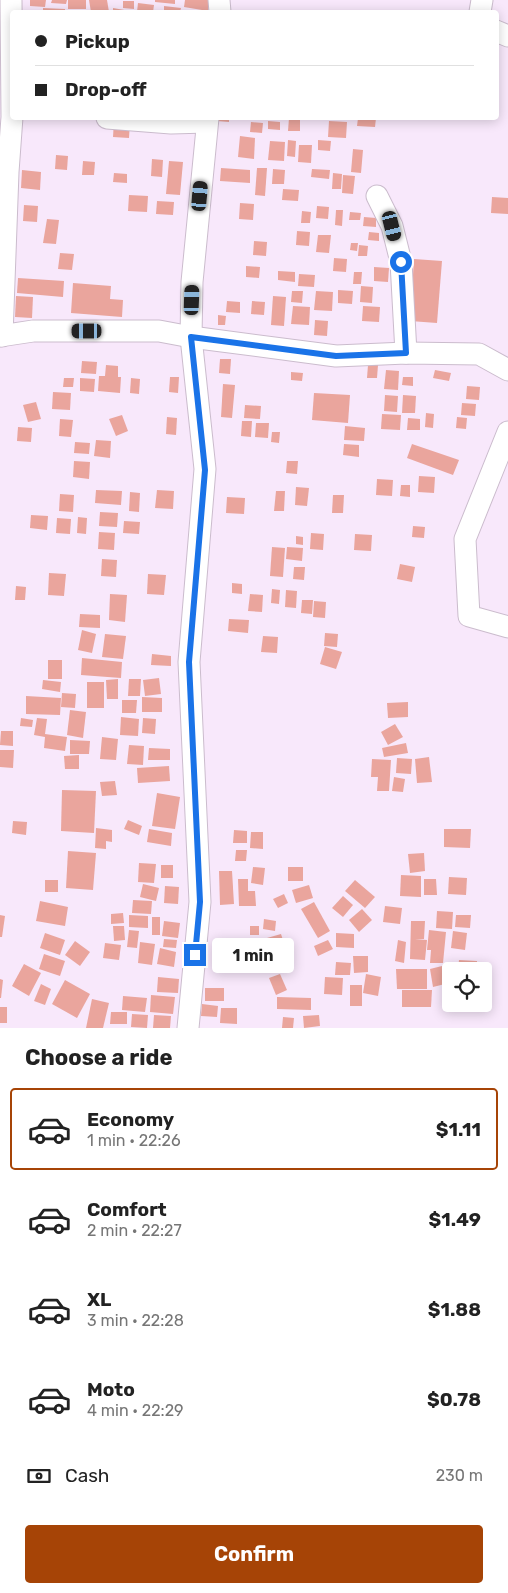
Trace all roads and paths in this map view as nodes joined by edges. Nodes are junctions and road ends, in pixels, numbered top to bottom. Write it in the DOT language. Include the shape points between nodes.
graph roads {
  1 [pos="12,120"];
  2 [pos="133,120"];
  3 [pos="207,120"];
  4 [pos="377,196"];
  5 [pos="1,336"];
  6 [pos="191,337"];
  7 [pos="406,353"];
  8 [pos="508,370"];
  9 [pos="508,432"];
  10 [pos="508,627"];
  11 [pos="188,1028"];
  1 -- 5 [label="street"];
  2 -- 3 [label="street" via="171,123"];
  3 -- 6 [label="street" via="192,282"];
  4 -- 7 [label="street" via="392,226 401,262"];
  5 -- 6 [label="street" via="33,332 159,331"];
  6 -- 7 [label="street" via="336,356"];
  6 -- 11 [label="street" via="205,470 189,662 200,902"];
  7 -- 8 [label="street" via="479,354"];
  9 -- 10 [label="street" via="465,540 469,616"];
}
